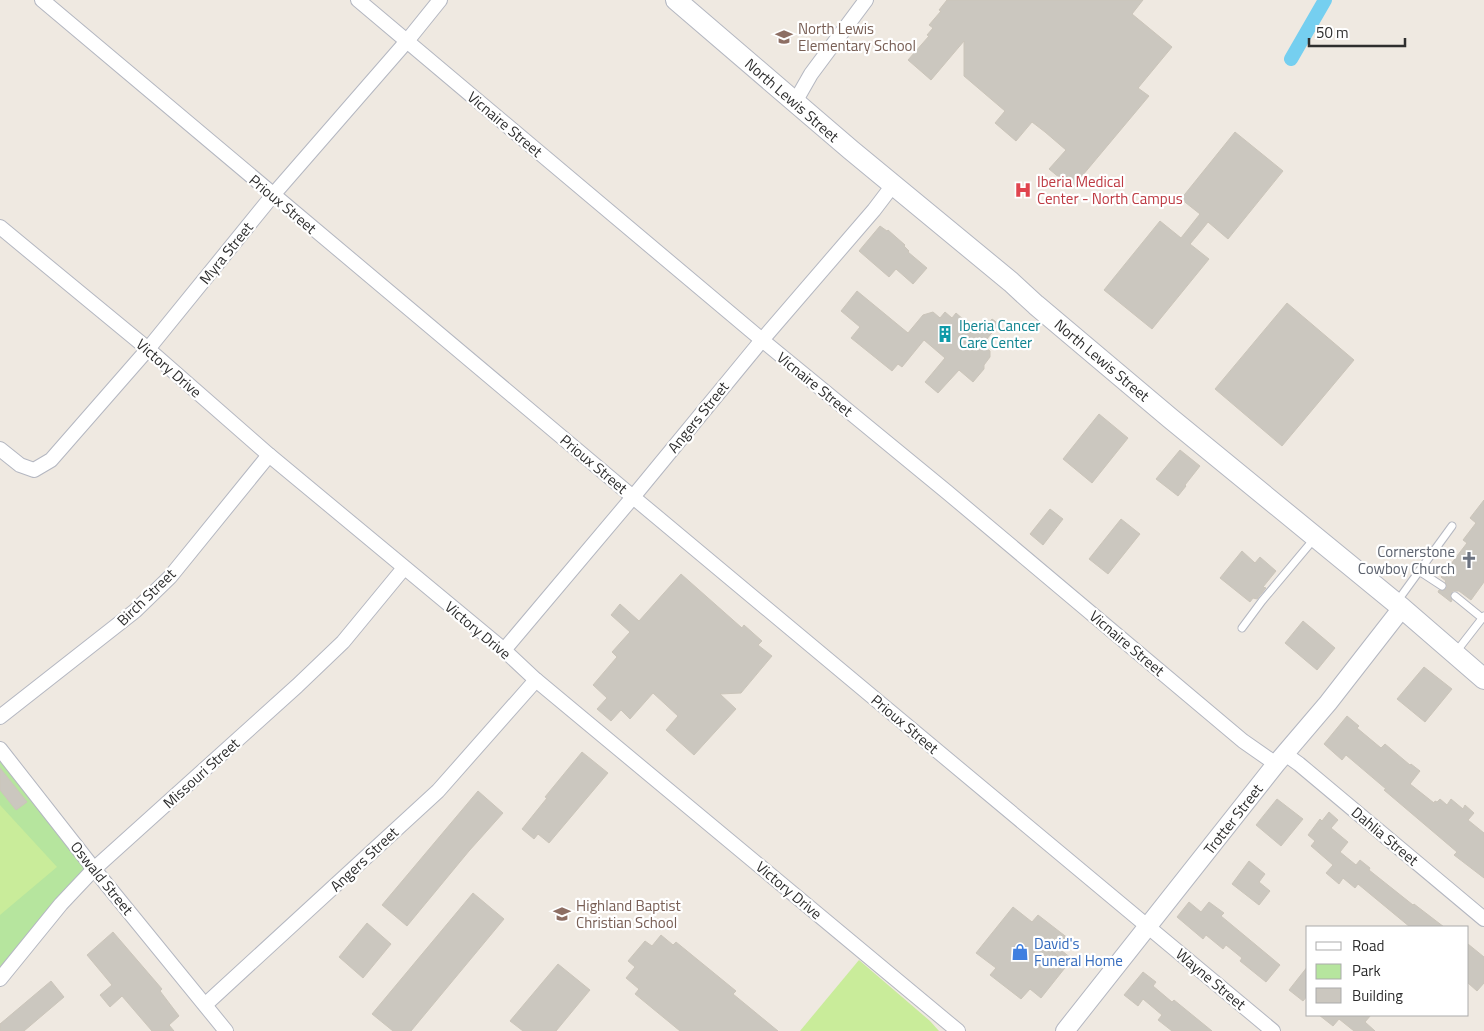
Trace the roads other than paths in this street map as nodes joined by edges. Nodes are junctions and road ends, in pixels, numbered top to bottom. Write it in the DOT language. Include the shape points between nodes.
graph roads {
  1 [pos="42,0"];
  2 [pos="358,0"];
  3 [pos="440,0"];
  4 [pos="676,0"];
  5 [pos="866,0"];
  6 [pos="407,41"];
  7 [pos="795,102"];
  8 [pos="893,185"];
  9 [pos="272,195"];
  10 [pos="0,227"];
  11 [pos="762,340"];
  12 [pos="148,349"];
  13 [pos="0,449"];
  14 [pos="269,455"];
  15 [pos="633,497"];
  16 [pos="1452,526"];
  17 [pos="1316,537"];
  18 [pos="404,568"];
  19 [pos="1420,571"];
  20 [pos="1442,586"];
  21 [pos="1455,596"];
  22 [pos="1399,605"];
  23 [pos="1483,617"];
  24 [pos="1242,628"];
  25 [pos="504,650"];
  26 [pos="1454,654"];
  27 [pos="1484,679"];
  28 [pos="536,680"];
  29 [pos="0,717"];
  30 [pos="0,749"];
  31 [pos="1281,759"];
  32 [pos="94,869"];
  33 [pos="1484,919"];
  34 [pos="1148,926"];
  35 [pos="0,979"];
  36 [pos="206,1004"];
  37 [pos="226,1031"];
  38 [pos="958,1031"];
  39 [pos="1065,1031"];
  40 [pos="1273,1031"];
  1 -- 9 [label="street, Prioux Street"];
  2 -- 6 [label="street, Vicnaire Street"];
  3 -- 6 [label="street, Myra Street"];
  4 -- 7 [label="main road, North Lewis Street"];
  5 -- 7 [label="street" via="811,74"];
  6 -- 9 [label="street, Myra Street"];
  6 -- 11 [label="street, Vicnaire Street"];
  7 -- 8 [label="main road, North Lewis Street"];
  8 -- 11 [label="street, Angers Street"];
  8 -- 17 [label="main road, North Lewis Street"];
  9 -- 12 [label="street, Myra Street"];
  9 -- 15 [label="street, Prioux Street"];
  10 -- 12 [label="street, Victory Drive"];
  11 -- 15 [label="street, Angers Street"];
  11 -- 31 [label="street, Vicnaire Street" via="1243,741"];
  12 -- 13 [label="street, Myra Street" via="51,460 34,470 20,465"];
  12 -- 14 [label="street, Victory Drive"];
  14 -- 18 [label="street, Victory Drive"];
  14 -- 29 [label="street, Birch Street" via="163,584 135,611"];
  15 -- 25 [label="street, Angers Street"];
  15 -- 34 [label="street, Prioux Street"];
  16 -- 19 [label="lane"];
  17 -- 22 [label="main road, North Lewis Street"];
  17 -- 24 [label="lane"];
  18 -- 25 [label="street, Victory Drive"];
  18 -- 32 [label="street, Missouri Street" via="336,648 297,686"];
  19 -- 20 [label="lane"];
  19 -- 22 [label="lane"];
  21 -- 23 [label="lane"];
  22 -- 26 [label="main road, North Lewis Street"];
  22 -- 31 [label="street, Trotter Street" via="1328,703"];
  23 -- 26 [label="lane"];
  25 -- 28 [label="street, Victory Drive"];
  26 -- 27 [label="main road, North Lewis Street"];
  28 -- 36 [label="street, Angers Street" via="438,791"];
  28 -- 38 [label="street, Victory Drive"];
  30 -- 32 [label="street, Oswald Street"];
  31 -- 33 [label="street, Dahlia Street" via="1299,764"];
  31 -- 34 [label="street, Trotter Street"];
  32 -- 35 [label="street, Missouri Street"];
  32 -- 36 [label="street, Oswald Street"];
  34 -- 39 [label="street, Trotter Street"];
  34 -- 40 [label="street, Wayne Street"];
  36 -- 37 [label="street"];
}
